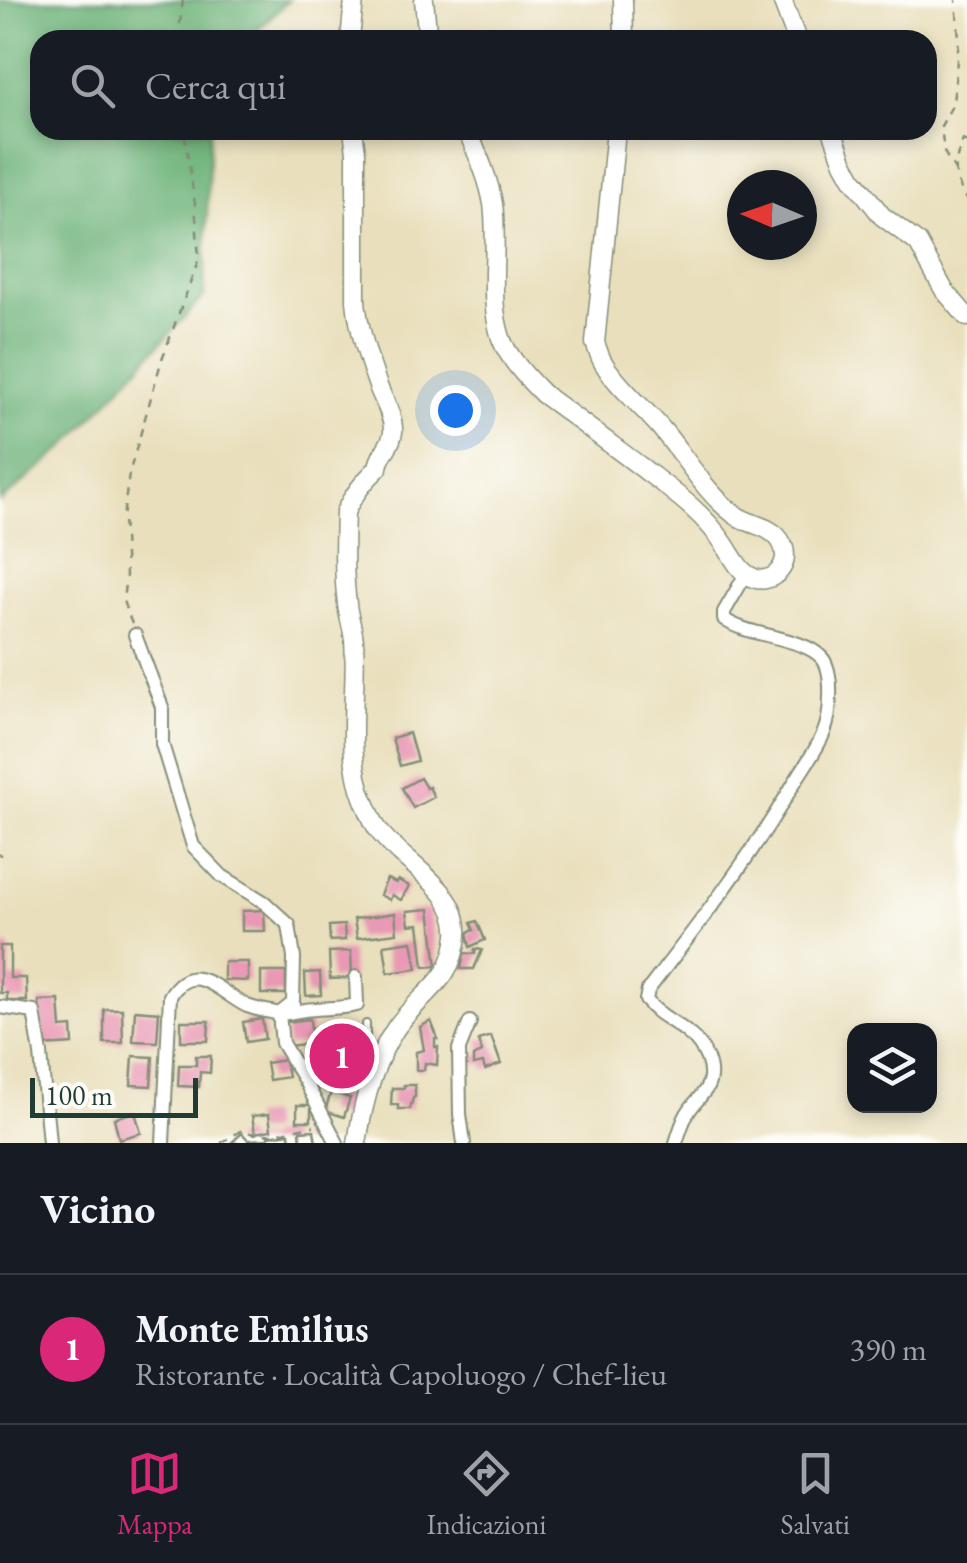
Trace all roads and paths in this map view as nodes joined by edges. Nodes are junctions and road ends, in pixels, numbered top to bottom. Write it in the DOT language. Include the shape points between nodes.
graph roads {
  1 [pos="183,0"];
  2 [pos="354,0"];
  3 [pos="424,0"];
  4 [pos="623,0"];
  5 [pos="782,0"];
  6 [pos="956,0"];
  7 [pos="179,30"];
  8 [pos="351,30"];
  9 [pos="427,30"];
  10 [pos="624,30"];
  11 [pos="793,30"];
  12 [pos="185,140"];
  13 [pos="354,140"];
  14 [pos="471,140"];
  15 [pos="615,140"];
  16 [pos="836,140"];
  17 [pos="967,142"];
  18 [pos="956,172"];
  19 [pos="967,199"];
  20 [pos="967,316"];
  21 [pos="746,574"];
  22 [pos="135,634"];
  23 [pos="356,977"];
  24 [pos="0,1007"];
  25 [pos="279,1014"];
  26 [pos="470,1022"];
  27 [pos="366,1024"];
  28 [pos="368,1090"];
  29 [pos="334,1137"];
  30 [pos="49,1143"];
  31 [pos="164,1143"];
  32 [pos="221,1143"];
  33 [pos="358,1143"];
  34 [pos="464,1143"];
  35 [pos="676,1143"];
  1 -- 7 [label="path"];
  2 -- 8 [label="street"];
  3 -- 9 [label="street"];
  4 -- 10 [label="street"];
  5 -- 11 [label="street"];
  6 -- 18 [label="path" via="953,104 941,126 944,152"];
  12 -- 22 [label="path" via="199,258 129,474 123,601"];
  13 -- 28 [label="street" via="359,324 394,434 346,512 354,756 378,830 432,880 454,912 458,931 448,970 398,1025"];
  14 -- 21 [label="street" via="493,204 502,342 543,394 683,498"];
  15 -- 21 [label="street" via="595,344 604,365 724,506 782,543 786,555 779,572 764,579"];
  16 -- 20 [label="street" via="854,179 882,216 918,243"];
  17 -- 18 [label="path" via="956,156"];
  18 -- 19 [label="path"];
  21 -- 35 [label="street" via="724,619 825,661 826,730 750,852 648,990 654,1011 691,1035 711,1068"];
  22 -- 25 [label="street" via="162,707 162,744 193,846 289,925 293,1003"];
  23 -- 25 [label="street" via="357,1006"];
  24 -- 30 [label="street" via="34,1012"];
  25 -- 29 [label="street" via="282,1043"];
  25 -- 31 [label="street" via="248,1006 206,980 176,987 170,996"];
  26 -- 34 [label="street" via="459,1050"];
  27 -- 28 [label="lane"];
  28 -- 33 [label="street"];
  29 -- 32 [label="path" via="313,1126 262,1135 242,1130"];
}
